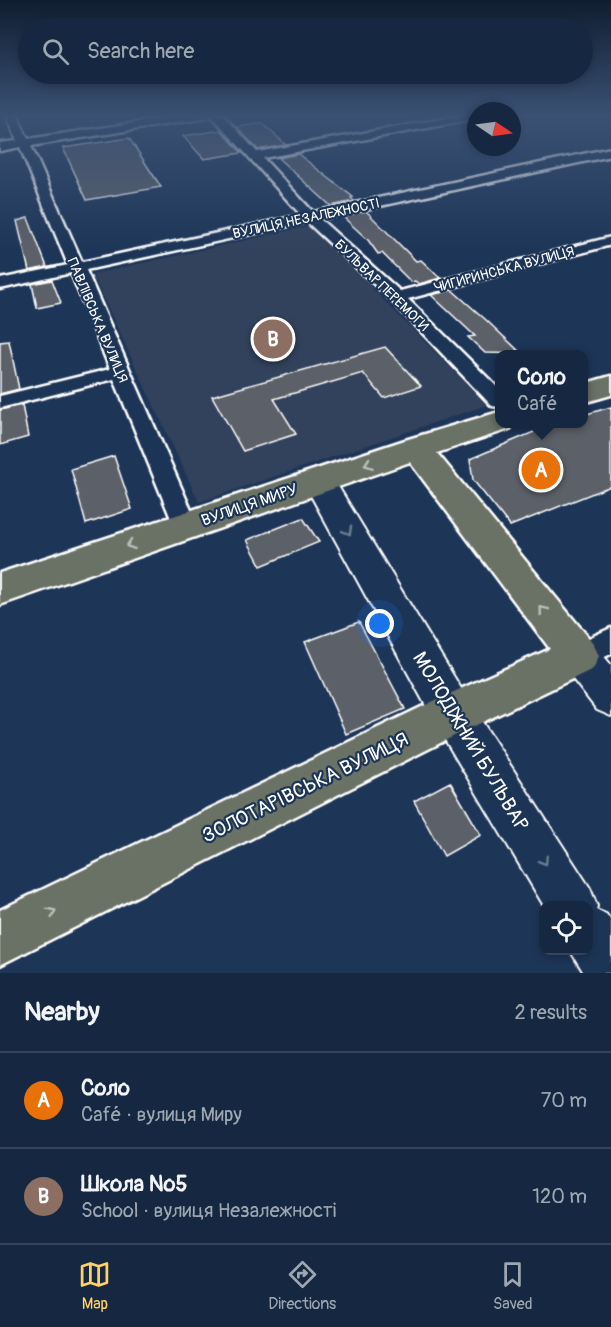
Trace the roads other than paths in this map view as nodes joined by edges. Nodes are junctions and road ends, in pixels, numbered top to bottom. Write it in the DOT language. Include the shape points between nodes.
graph roads {
  1 [pos="31,160"];
  2 [pos="259,160"];
  3 [pos="572,160"];
  4 [pos="310,217"];
  5 [pos="611,242"];
  6 [pos="75,268"];
  7 [pos="0,284"];
  8 [pos="397,297"];
  9 [pos="120,372"];
  10 [pos="611,385"];
  11 [pos="588,392"];
  12 [pos="495,397"];
  13 [pos="0,402"];
  14 [pos="495,423"];
  15 [pos="416,448"];
  16 [pos="319,481"];
  17 [pos="186,526"];
  18 [pos="0,589"];
  19 [pos="595,648"];
  20 [pos="611,696"];
  21 [pos="453,714"];
  22 [pos="569,901"];
  23 [pos="0,938"];
  24 [pos="593,940"];
  25 [pos="611,968"];
  1 -- 6 [label="street, ПАВЛІВСЬКА ВУЛИЦЯ"];
  2 -- 4 [label="street, БУЛЬВАР ПЕРЕМОГИ"];
  3 -- 4 [label="street, ВУЛИЦЯ НЕЗАЛЕЖНОСТІ"];
  4 -- 6 [label="street, ВУЛИЦЯ НЕЗАЛЕЖНОСТІ"];
  4 -- 8 [label="street, БУЛЬВАР ПЕРЕМОГИ"];
  5 -- 8 [label="street, ЧИГИРИНСЬКА ВУЛИЦЯ"];
  6 -- 7 [label="street, ВУЛИЦЯ НЕЗАЛЕЖНОСТІ"];
  6 -- 9 [label="street, ПАВЛІВСЬКА ВУЛИЦЯ"];
  8 -- 12 [label="street, БУЛЬВАР ПЕРЕМОГИ"];
  9 -- 13 [label="street"];
  9 -- 17 [label="street, ПАВЛІВСЬКА ВУЛИЦЯ"];
  10 -- 11 [label="main road"];
  14 -- 15 [label="main road, ВУЛИЦЯ МИРУ"];
  15 -- 16 [label="main road, ВУЛИЦЯ МИРУ, one-way"];
  19 -- 15 [label="main road, one-way"];
  16 -- 17 [label="main road, ВУЛИЦЯ МИРУ"];
  16 -- 21 [label="main road, МОЛОДІЖНИЙ БУЛЬВАР, one-way"];
  17 -- 18 [label="main road, ВУЛИЦЯ МИРУ, one-way"];
  19 -- 20 [label="main road"];
  19 -- 21 [label="main road, ЗОЛОТАРІВСЬКА ВУЛИЦЯ"];
  21 -- 22 [label="main road, МОЛОДІЖНИЙ БУЛЬВАР, one-way"];
  23 -- 21 [label="main road, ЗОЛОТАРІВСЬКА ВУЛИЦЯ, one-way"];
  24 -- 25 [label="main road"];
}
